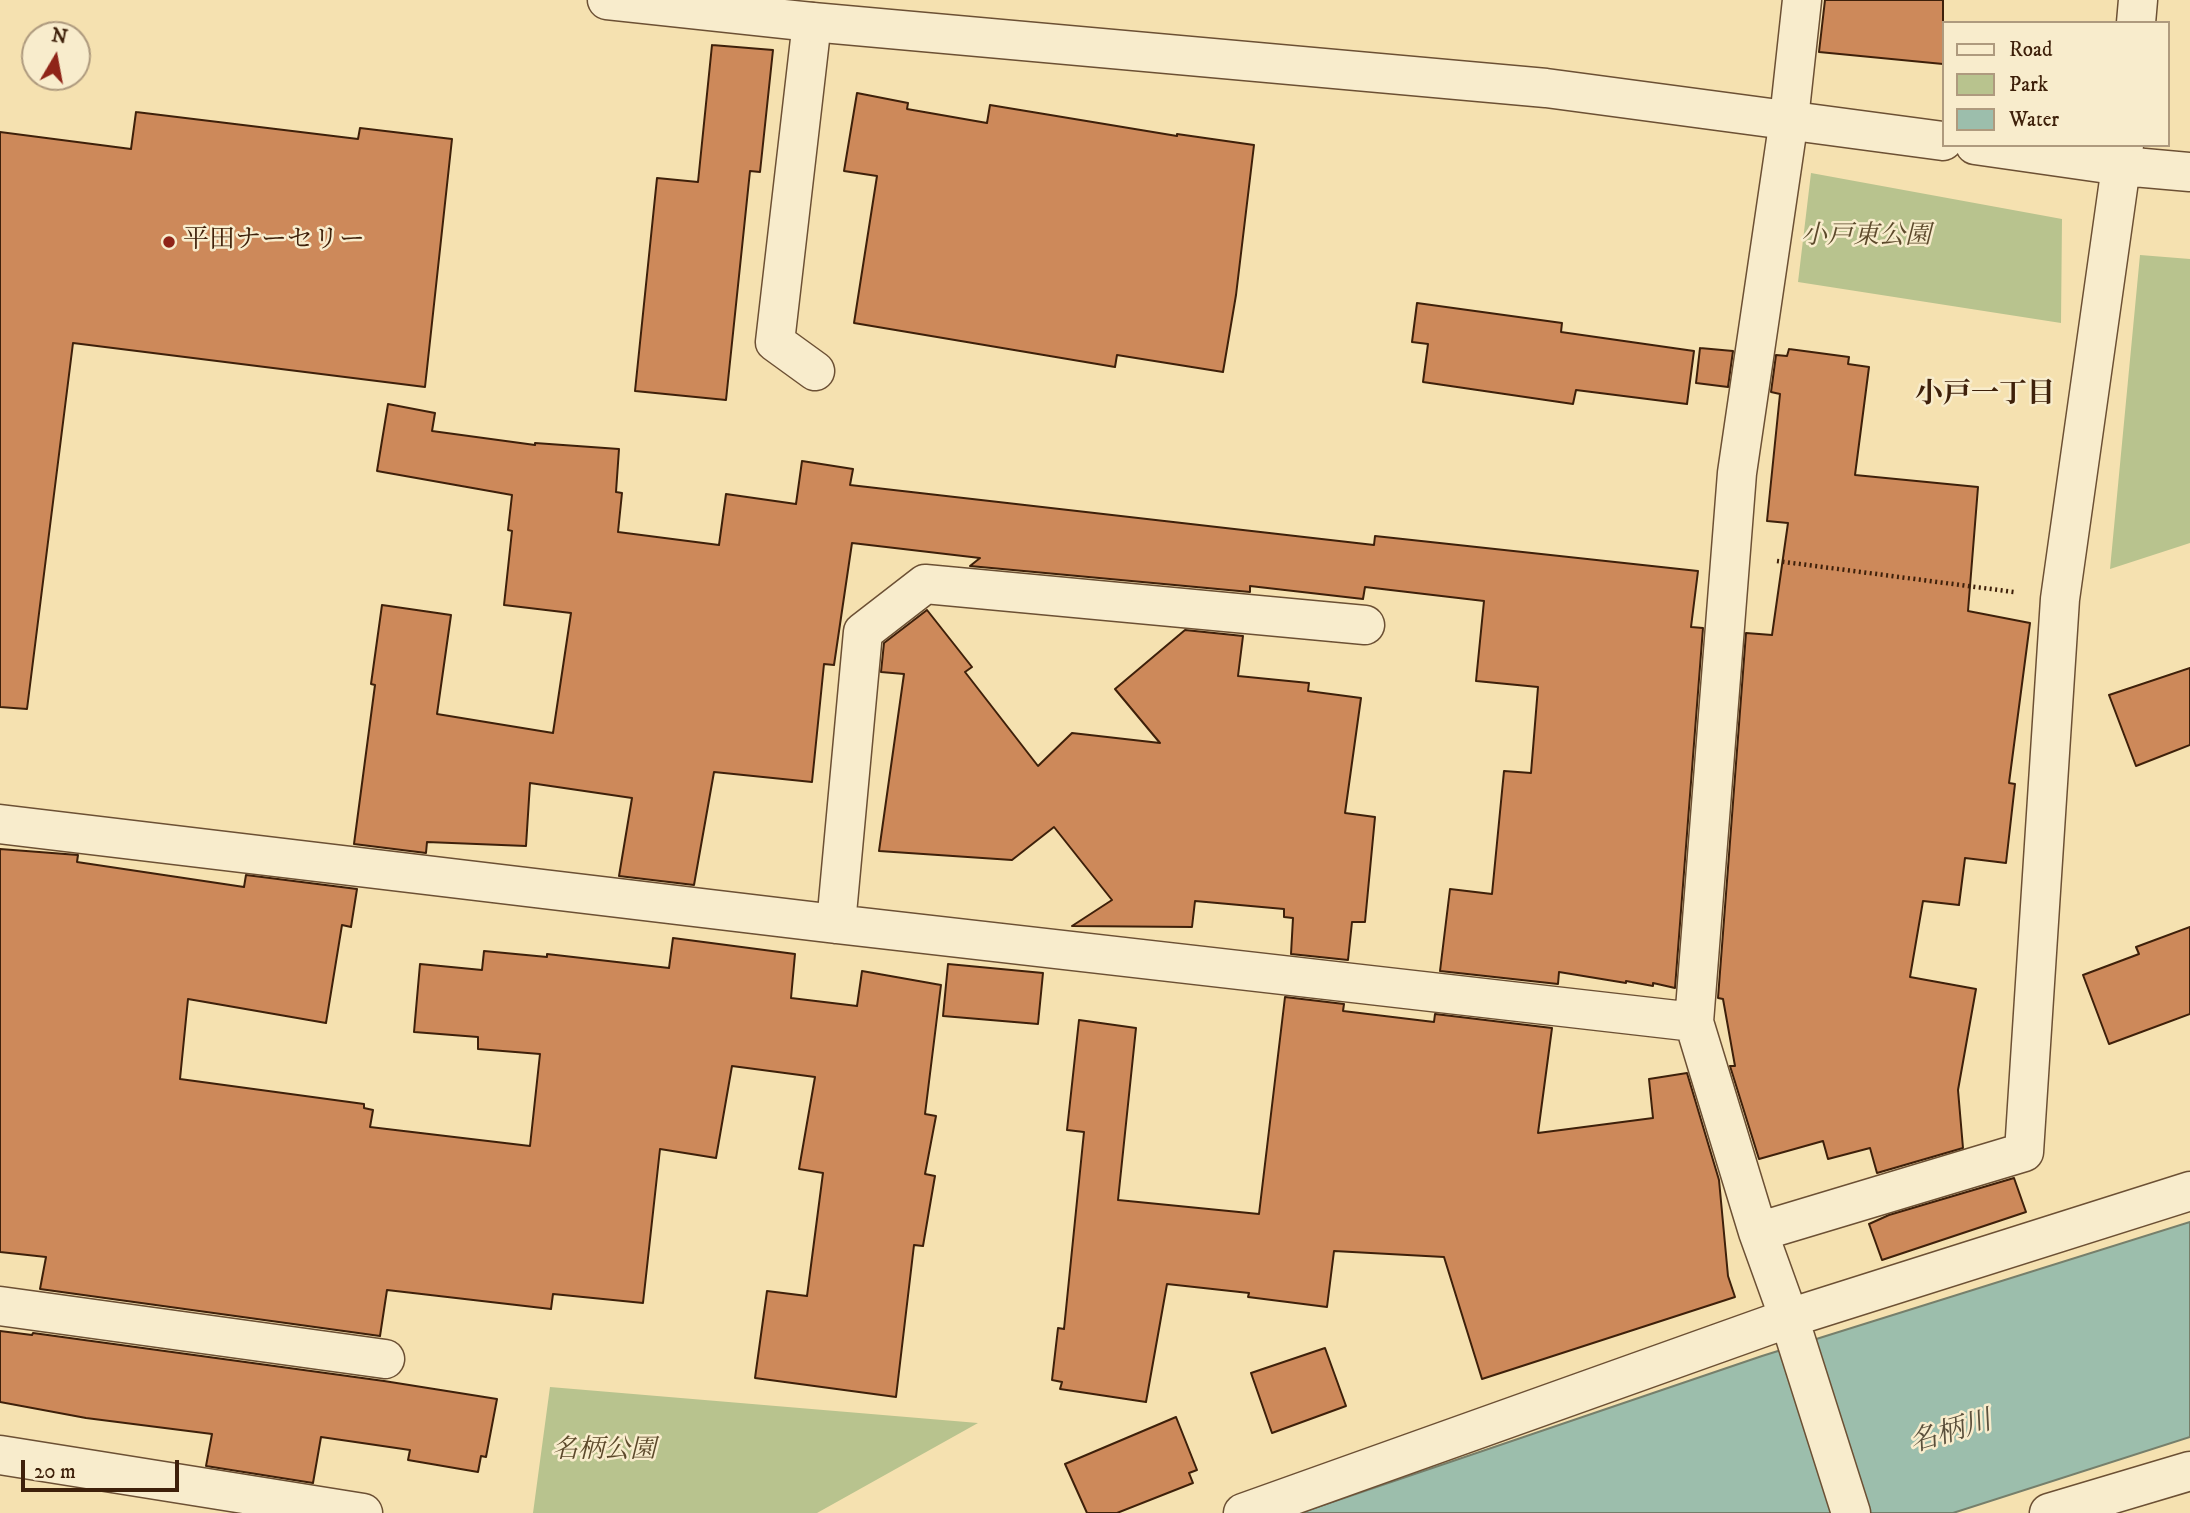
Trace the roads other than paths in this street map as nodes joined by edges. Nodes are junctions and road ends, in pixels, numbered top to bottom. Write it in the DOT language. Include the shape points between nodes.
graph roads {
  1 [pos="607,0"];
  2 [pos="1802,0"];
  3 [pos="2138,0"];
  4 [pos="2136,21"];
  5 [pos="813,22"];
  6 [pos="1789,119"];
  7 [pos="1941,141"];
  8 [pos="2005,147"];
  9 [pos="2123,155"];
  10 [pos="2190,172"];
  11 [pos="815,371"];
  12 [pos="1365,625"];
  13 [pos="0,824"];
  14 [pos="836,924"];
  15 [pos="1693,1022"];
  16 [pos="2190,1191"];
  17 [pos="1758,1232"];
  18 [pos="0,1306"];
  19 [pos="1789,1318"];
  20 [pos="385,1359"];
  21 [pos="0,1455"];
  22 [pos="2190,1471"];
  23 [pos="363,1513"];
  24 [pos="1243,1513"];
  25 [pos="1851,1513"];
  26 [pos="2049,1513"];
  1 -- 5 [label="street"];
  2 -- 6 [label="street"];
  3 -- 4 [label="street"];
  5 -- 6 [label="street" via="1546,88"];
  5 -- 11 [label="street" via="775,342"];
  6 -- 7 [label="street"];
  6 -- 15 [label="street" via="1737,473"];
  8 -- 9 [label="street"];
  9 -- 10 [label="street"];
  9 -- 17 [label="street" via="2060,598 2024,1152"];
  12 -- 14 [label="street" via="925,584 863,632"];
  13 -- 14 [label="street"];
  14 -- 15 [label="street"];
  15 -- 17 [label="street"];
  16 -- 19 [label="street"];
  17 -- 19 [label="street"];
  18 -- 20 [label="street"];
  19 -- 24 [label="street"];
  19 -- 25 [label="street"];
  21 -- 23 [label="street"];
  22 -- 26 [label="street"];
}
